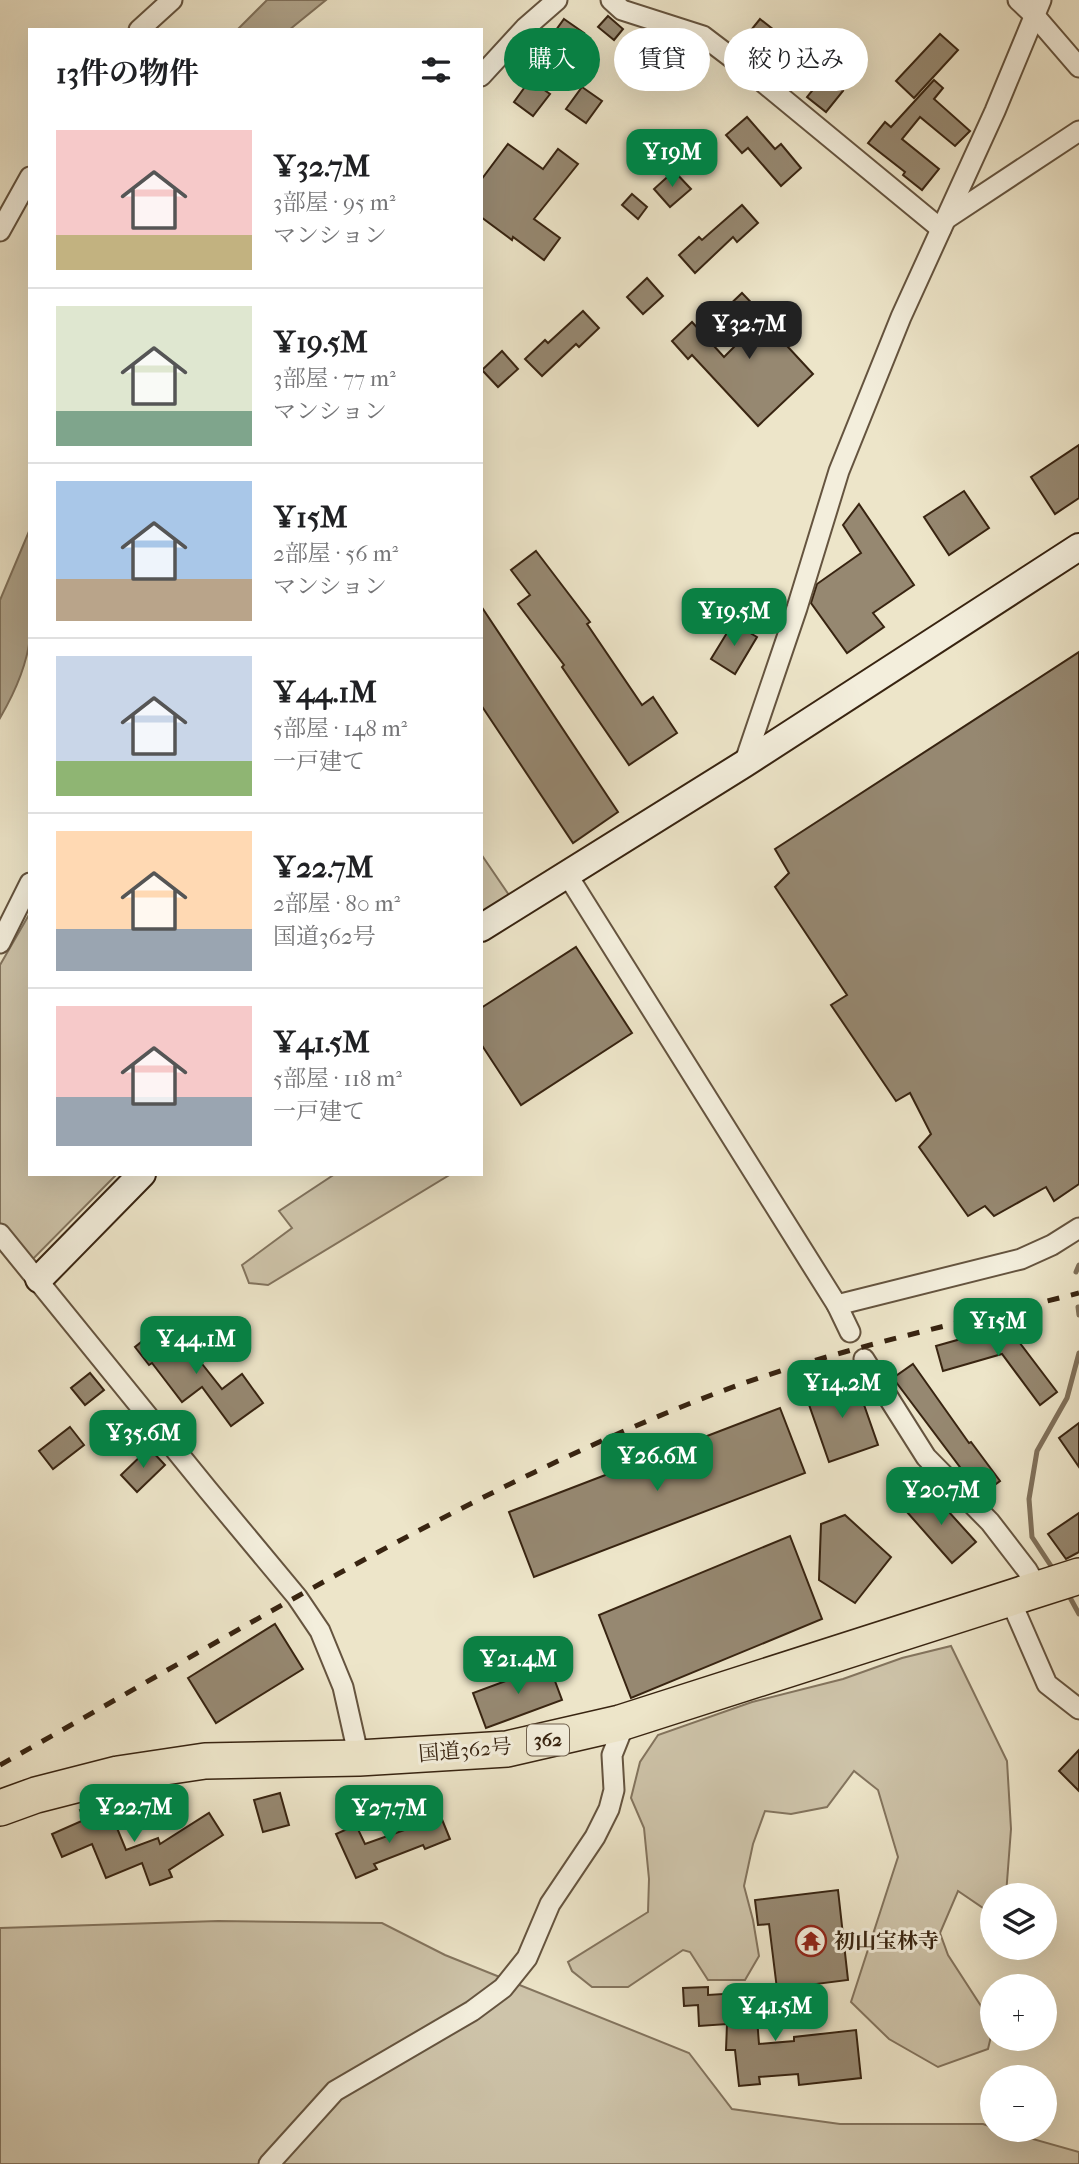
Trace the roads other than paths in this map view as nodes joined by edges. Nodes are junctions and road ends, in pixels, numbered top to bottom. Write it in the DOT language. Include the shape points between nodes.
graph roads {
  1 [pos="172,0"];
  2 [pos="557,0"];
  3 [pos="611,0"];
  4 [pos="1018,0"];
  5 [pos="1038,8"];
  6 [pos="141,28"];
  7 [pos="1079,67"];
  8 [pos="483,74"];
  9 [pos="1079,131"];
  10 [pos="28,181"];
  11 [pos="943,224"];
  12 [pos="0,231"];
  13 [pos="1079,547"];
  14 [pos="744,764"];
  15 [pos="568,876"];
  16 [pos="28,887"];
  17 [pos="483,927"];
  18 [pos="0,943"];
  19 [pos="140,1176"];
  20 [pos="1079,1228"];
  21 [pos="0,1234"];
  22 [pos="38,1279"];
  23 [pos="837,1305"];
  24 [pos="850,1332"];
  25 [pos="864,1359"];
  26 [pos="1079,1576"];
  27 [pos="1024,1593"];
  28 [pos="1079,1709"];
  29 [pos="620,1723"];
  30 [pos="359,1758"];
  31 [pos="0,1808"];
  32 [pos="269,2164"];
  1 -- 6 [label="street"];
  2 -- 8 [label="street"];
  3 -- 11 [label="street" via="622,10 703,36"];
  4 -- 5 [label="street"];
  5 -- 7 [label="street"];
  5 -- 11 [label="street"];
  9 -- 11 [label="street"];
  10 -- 12 [label="street"];
  11 -- 14 [label="street" via="839,471"];
  13 -- 14 [label="street"];
  14 -- 15 [label="street"];
  15 -- 17 [label="street"];
  15 -- 23 [label="street"];
  16 -- 18 [label="street"];
  19 -- 22 [label="street"];
  20 -- 23 [label="street" via="1021,1259"];
  21 -- 22 [label="street"];
  22 -- 30 [label="street" via="298,1597 320,1632 343,1687"];
  23 -- 24 [label="street"];
  25 -- 27 [label="street" via="926,1457 990,1522 1027,1570"];
  26 -- 27 [label="highway, 国道362号 / 362"];
  27 -- 28 [label="street" via="1047,1684"];
  27 -- 29 [label="highway, 国道362号 / 362"];
  29 -- 30 [label="highway, 国道362号 / 362" via="507,1749"];
  29 -- 32 [label="street" via="612,1755 614,1790 609,1809 550,1904 527,1958 503,1988 472,2011 335,2091"];
  30 -- 31 [label="highway, 国道362号 / 362" via="205,1761 118,1774"];
}
